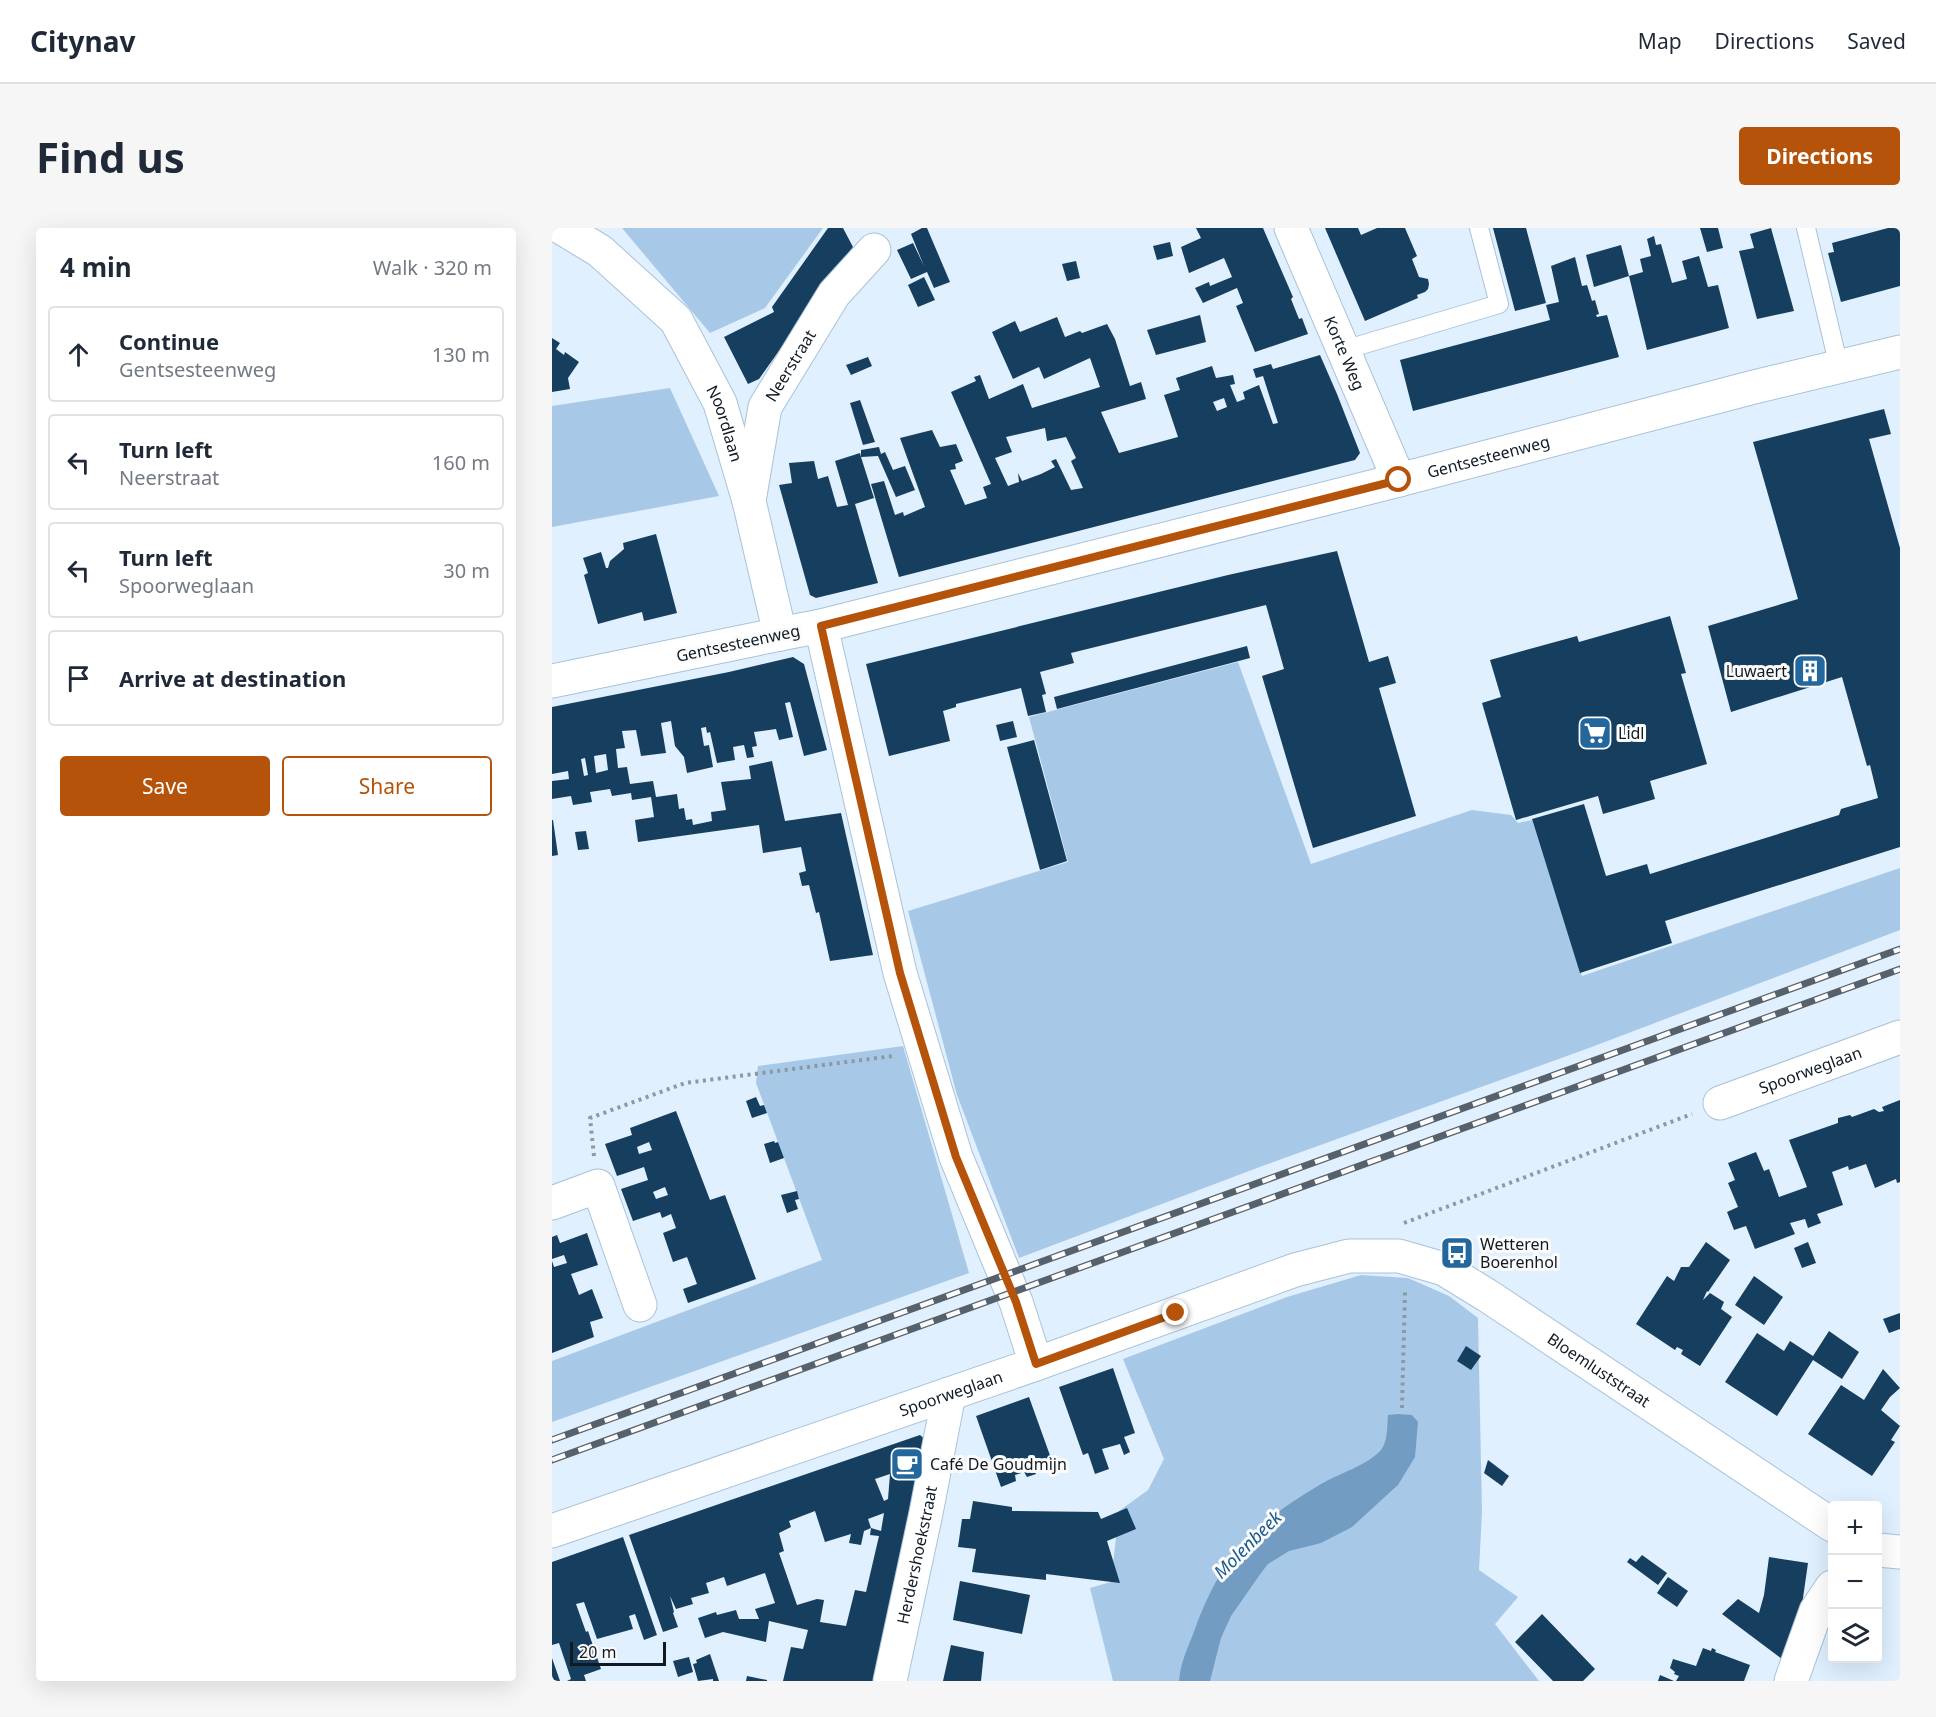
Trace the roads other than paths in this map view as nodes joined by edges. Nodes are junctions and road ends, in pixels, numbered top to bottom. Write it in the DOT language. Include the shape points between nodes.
graph roads {
  1 [pos="562,228"];
  2 [pos="1291,228"];
  3 [pos="1479,228"];
  4 [pos="1806,228"];
  5 [pos="598,239"];
  6 [pos="874,250"];
  7 [pos="1344,350"];
  8 [pos="1900,352"];
  9 [pos="1839,367"];
  10 [pos="1399,480"];
  11 [pos="749,501"];
  12 [pos="821,626"];
  13 [pos="780,634"];
  14 [pos="552,681"];
  15 [pos="1900,1037"];
  16 [pos="1720,1103"];
  17 [pos="552,1203"];
  18 [pos="1349,1256"];
  19 [pos="640,1305"];
  20 [pos="1036,1364"];
  21 [pos="949,1394"];
  22 [pos="1828,1522"];
  23 [pos="552,1531"];
  24 [pos="1882,1550"];
  25 [pos="1900,1552"];
  26 [pos="1828,1594"];
  27 [pos="890,1681"];
  28 [pos="1791,1681"];
  1 -- 5 [label="street, Noordlaan"];
  2 -- 7 [label="street, Korte Weg"];
  3 -- 7 [label="lane" via="1499,304"];
  4 -- 9 [label="lane"];
  5 -- 11 [label="street, Noordlaan" via="676,321 720,404"];
  6 -- 11 [label="street, Neerstraat" via="834,294 765,407"];
  7 -- 10 [label="street, Korte Weg"];
  8 -- 9 [label="street, Gentsesteenweg"];
  9 -- 10 [label="street, Gentsesteenweg"];
  10 -- 12 [label="street, Gentsesteenweg"];
  11 -- 13 [label="street, Noordlaan"];
  12 -- 13 [label="street, Gentsesteenweg"];
  12 -- 20 [label="street" via="900,973 923,1052 956,1157 1016,1302"];
  13 -- 14 [label="street, Gentsesteenweg"];
  15 -- 16 [label="street, Spoorweglaan"];
  17 -- 19 [label="street" via="598,1186"];
  18 -- 20 [label="street, Spoorweglaan" via="1295,1270"];
  18 -- 22 [label="street, Bloemluststraat" via="1399,1256 1444,1269"];
  20 -- 21 [label="street, Spoorweglaan"];
  21 -- 23 [label="street, Spoorweglaan"];
  21 -- 27 [label="street, Herdershoekstraat"];
  24 -- 25 [label="street"];
  26 -- 28 [label="street" via="1816,1611"];
}
